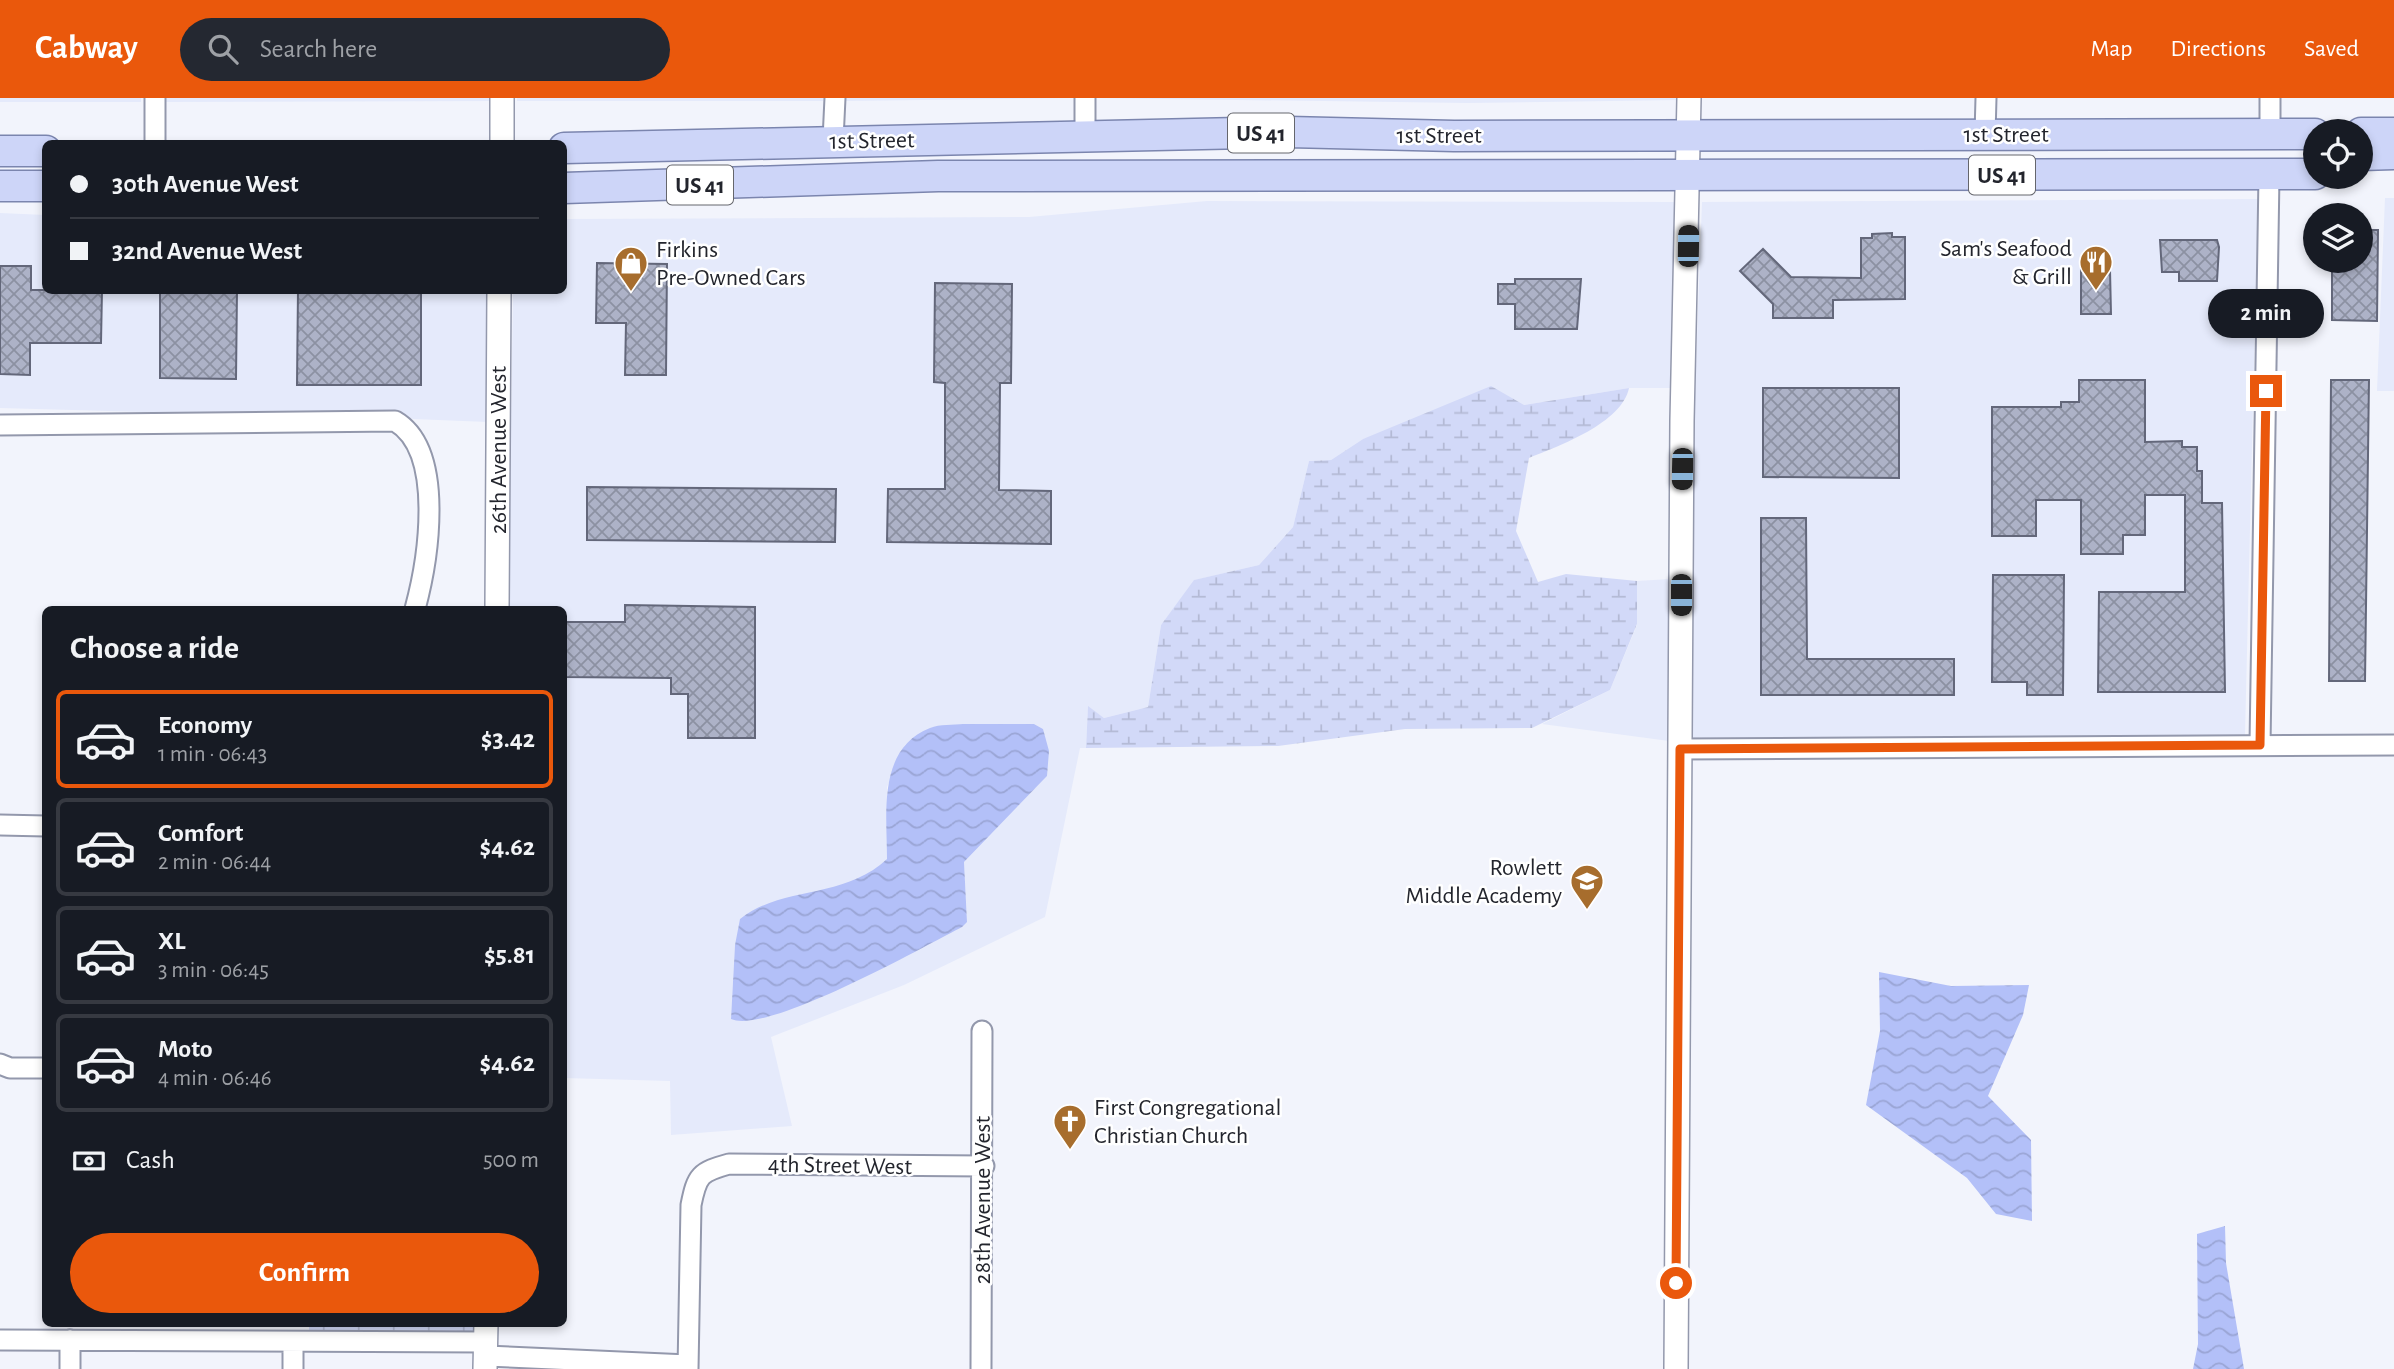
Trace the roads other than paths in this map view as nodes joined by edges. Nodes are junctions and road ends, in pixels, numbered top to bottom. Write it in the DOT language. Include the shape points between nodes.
graph roads {
  1 [pos="155,98"];
  2 [pos="502,98"];
  3 [pos="835,98"];
  4 [pos="1085,98"];
  5 [pos="1689,98"];
  6 [pos="1986,98"];
  7 [pos="2270,98"];
  8 [pos="2394,132"];
  9 [pos="2373,133"];
  10 [pos="1985,134"];
  11 [pos="2303,134"];
  12 [pos="1396,135"];
  13 [pos="1689,135"];
  14 [pos="2270,135"];
  15 [pos="1085,136"];
  16 [pos="155,140"];
  17 [pos="502,140"];
  18 [pos="833,141"];
  19 [pos="567,148"];
  20 [pos="42,151"];
  21 [pos="4,152"];
  22 [pos="2394,154"];
  23 [pos="2373,155"];
  24 [pos="2303,165"];
  25 [pos="2272,174"];
  26 [pos="2303,174"];
  27 [pos="2373,174"];
  28 [pos="2394,174"];
  29 [pos="1116,175"];
  30 [pos="1689,175"];
  31 [pos="837,179"];
  32 [pos="0,186"];
  33 [pos="42,186"];
  34 [pos="567,188"];
  35 [pos="499,294"];
  36 [pos="0,425"];
  37 [pos="416,606"];
  38 [pos="497,606"];
  39 [pos="2260,745"];
  40 [pos="2394,745"];
  41 [pos="1680,749"];
  42 [pos="0,825"];
  43 [pos="42,826"];
  44 [pos="982,1031"];
  45 [pos="0,1064"];
  46 [pos="42,1068"];
  47 [pos="984,1166"];
  48 [pos="0,1340"];
  49 [pos="70,1340"];
  50 [pos="293,1342"];
  51 [pos="485,1347"];
  52 [pos="688,1367"];
  53 [pos="70,1369"];
  54 [pos="293,1369"];
  55 [pos="981,1369"];
  56 [pos="1676,1369"];
  1 -- 16 [label="street"];
  2 -- 17 [label="street"];
  3 -- 18 [label="street"];
  4 -- 15 [label="street"];
  5 -- 13 [label="street"];
  6 -- 10 [label="street"];
  7 -- 14 [label="street"];
  8 -- 9 [label="main road"];
  10 -- 13 [label="main road, 1st Street / US 41"];
  10 -- 14 [label="main road, 1st Street / US 41"];
  11 -- 14 [label="main road, 1st Street / US 41"];
  12 -- 13 [label="main road, 1st Street / US 41"];
  12 -- 15 [label="main road, 1st Street / US 41"];
  12 -- 29 [label="main road" via="1328,155 1137,156 1126,160"];
  13 -- 30 [label="street"];
  15 -- 18 [label="main road, 1st Street / US 41"];
  15 -- 31 [label="main road" via="1082,146 1070,154 890,159"];
  18 -- 19 [label="main road, 1st Street / US 41"];
  20 -- 21 [label="main road"];
  22 -- 23 [label="main road"];
  24 -- 25 [label="main road"];
  25 -- 26 [label="main road, 1st Street / US 41"];
  25 -- 30 [label="main road, 1st Street / US 41"];
  25 -- 39 [label="street"];
  27 -- 28 [label="main road"];
  29 -- 30 [label="main road, 1st Street / US 41"];
  29 -- 31 [label="main road, 1st Street / US 41"];
  30 -- 41 [label="street"];
  31 -- 34 [label="main road, 1st Street / US 41"];
  32 -- 33 [label="main road"];
  35 -- 38 [label="street, 26th Avenue West"];
  36 -- 37 [label="street" via="395,421 407,428 424,467 431,514"];
  39 -- 40 [label="street"];
  39 -- 41 [label="street"];
  41 -- 56 [label="street"];
  42 -- 43 [label="street"];
  44 -- 47 [label="street, 28th Avenue West"];
  45 -- 46 [label="street"];
  47 -- 52 [label="street, 4th Street West" via="729,1164 705,1171 691,1205"];
  47 -- 55 [label="street, 28th Avenue West"];
  48 -- 49 [label="street"];
  49 -- 50 [label="street"];
  49 -- 53 [label="street"];
  50 -- 51 [label="street"];
  50 -- 54 [label="street"];
  51 -- 52 [label="street"];
}
